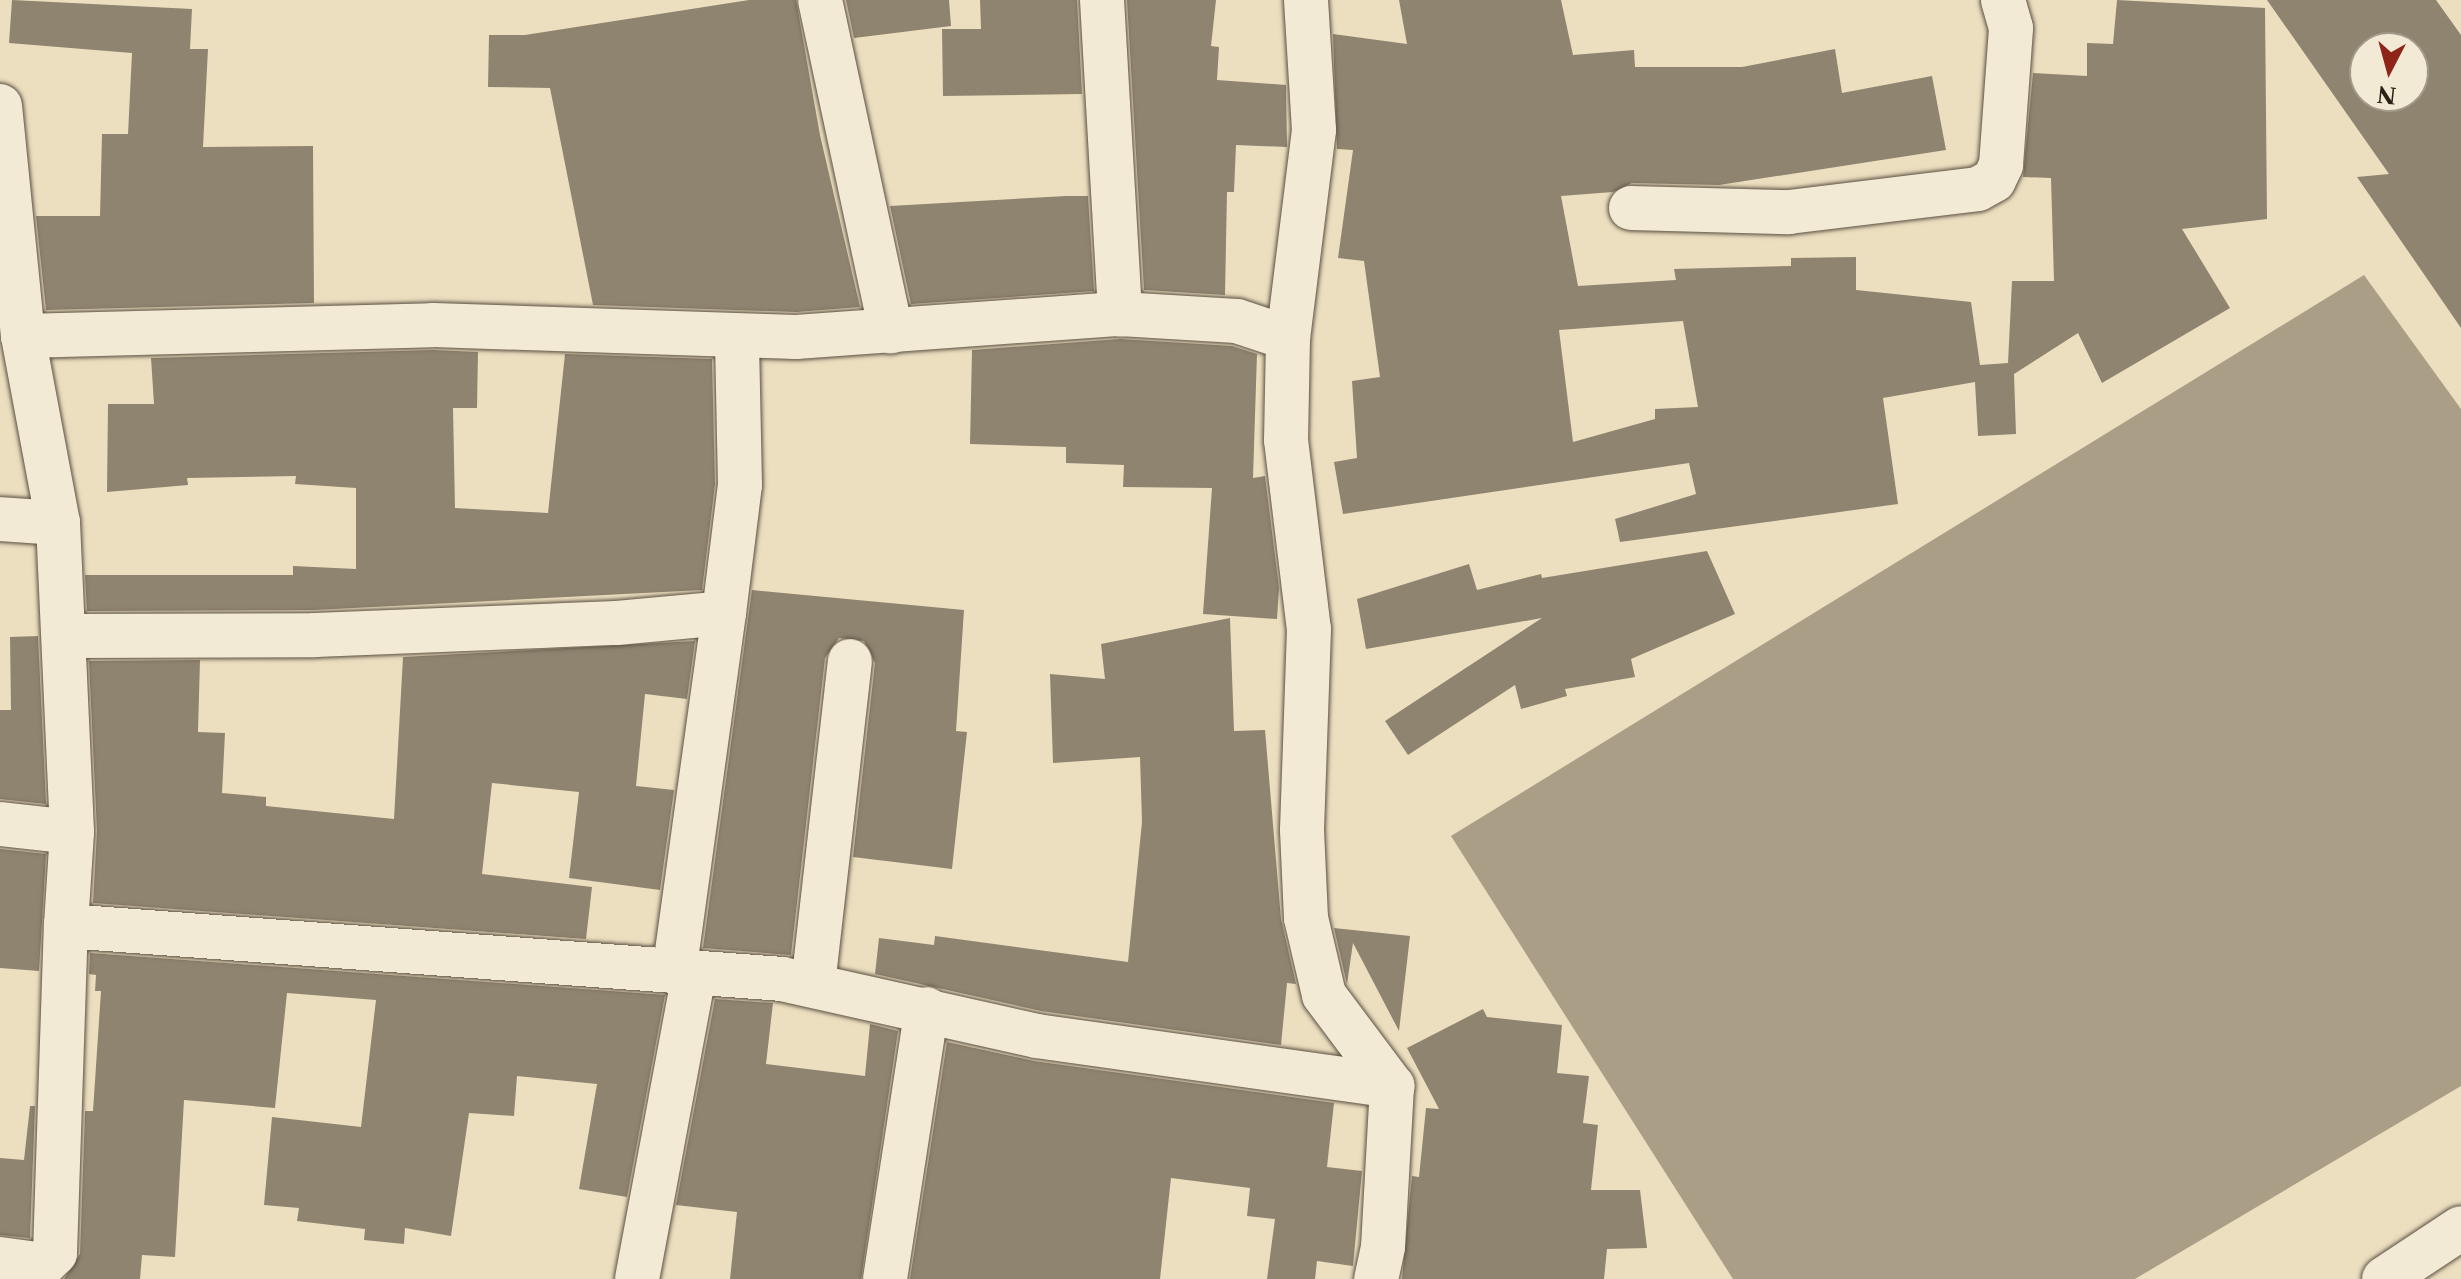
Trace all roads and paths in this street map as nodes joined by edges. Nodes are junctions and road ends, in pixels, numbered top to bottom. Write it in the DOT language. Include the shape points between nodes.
graph roads {
  1 [pos="820,0"];
  2 [pos="1102,0"];
  3 [pos="1306,0"];
  4 [pos="2003,0"];
  5 [pos="0,106"];
  6 [pos="1,158"];
  7 [pos="1631,208"];
  8 [pos="1120,314"];
  9 [pos="891,331"];
  10 [pos="23,336"];
  11 [pos="737,336"];
  12 [pos="1288,338"];
  13 [pos="0,519"];
  14 [pos="58,523"];
  15 [pos="724,613"];
  16 [pos="65,636"];
  17 [pos="850,661"];
  18 [pos="0,824"];
  19 [pos="72,832"];
  20 [pos="66,926"];
  21 [pos="684,973"];
  22 [pos="813,985"];
  23 [pos="927,1009"];
  24 [pos="1392,1086"];
  25 [pos="2461,1228"];
  26 [pos="0,1259"];
  27 [pos="637,1279"];
  28 [pos="885,1279"];
  29 [pos="1376,1279"];
  30 [pos="2384,1279"];
  1 -- 9 [label="street"];
  2 -- 8 [label="street"];
  3 -- 12 [label="street" via="1314,130"];
  4 -- 7 [label="street" via="2011,28 2001,165 1994,180 1978,189 1789,212"];
  5 -- 6 [label="street"];
  6 -- 10 [label="street"];
  8 -- 9 [label="street"];
  8 -- 12 [label="street" via="1237,321"];
  9 -- 11 [label="street"];
  10 -- 11 [label="street" via="433,325"];
  10 -- 14 [label="street"];
  11 -- 15 [label="street" via="740,485"];
  12 -- 24 [label="street" via="1286,440 1309,629 1302,830 1306,918 1324,995"];
  13 -- 14 [label="street"];
  14 -- 16 [label="street"];
  15 -- 16 [label="street" via="617,623 315,635"];
  15 -- 21 [label="street"];
  16 -- 19 [label="street"];
  17 -- 22 [label="street"];
  18 -- 19 [label="street"];
  19 -- 20 [label="street"];
  20 -- 21 [label="street"];
  20 -- 26 [label="street" via="55,1253 43,1265"];
  21 -- 22 [label="street"];
  21 -- 27 [label="street"];
  22 -- 23 [label="street"];
  23 -- 24 [label="street" via="1037,1036"];
  23 -- 28 [label="street"];
  24 -- 29 [label="street" via="1383,1247"];
  25 -- 30 [label="street"];
}
